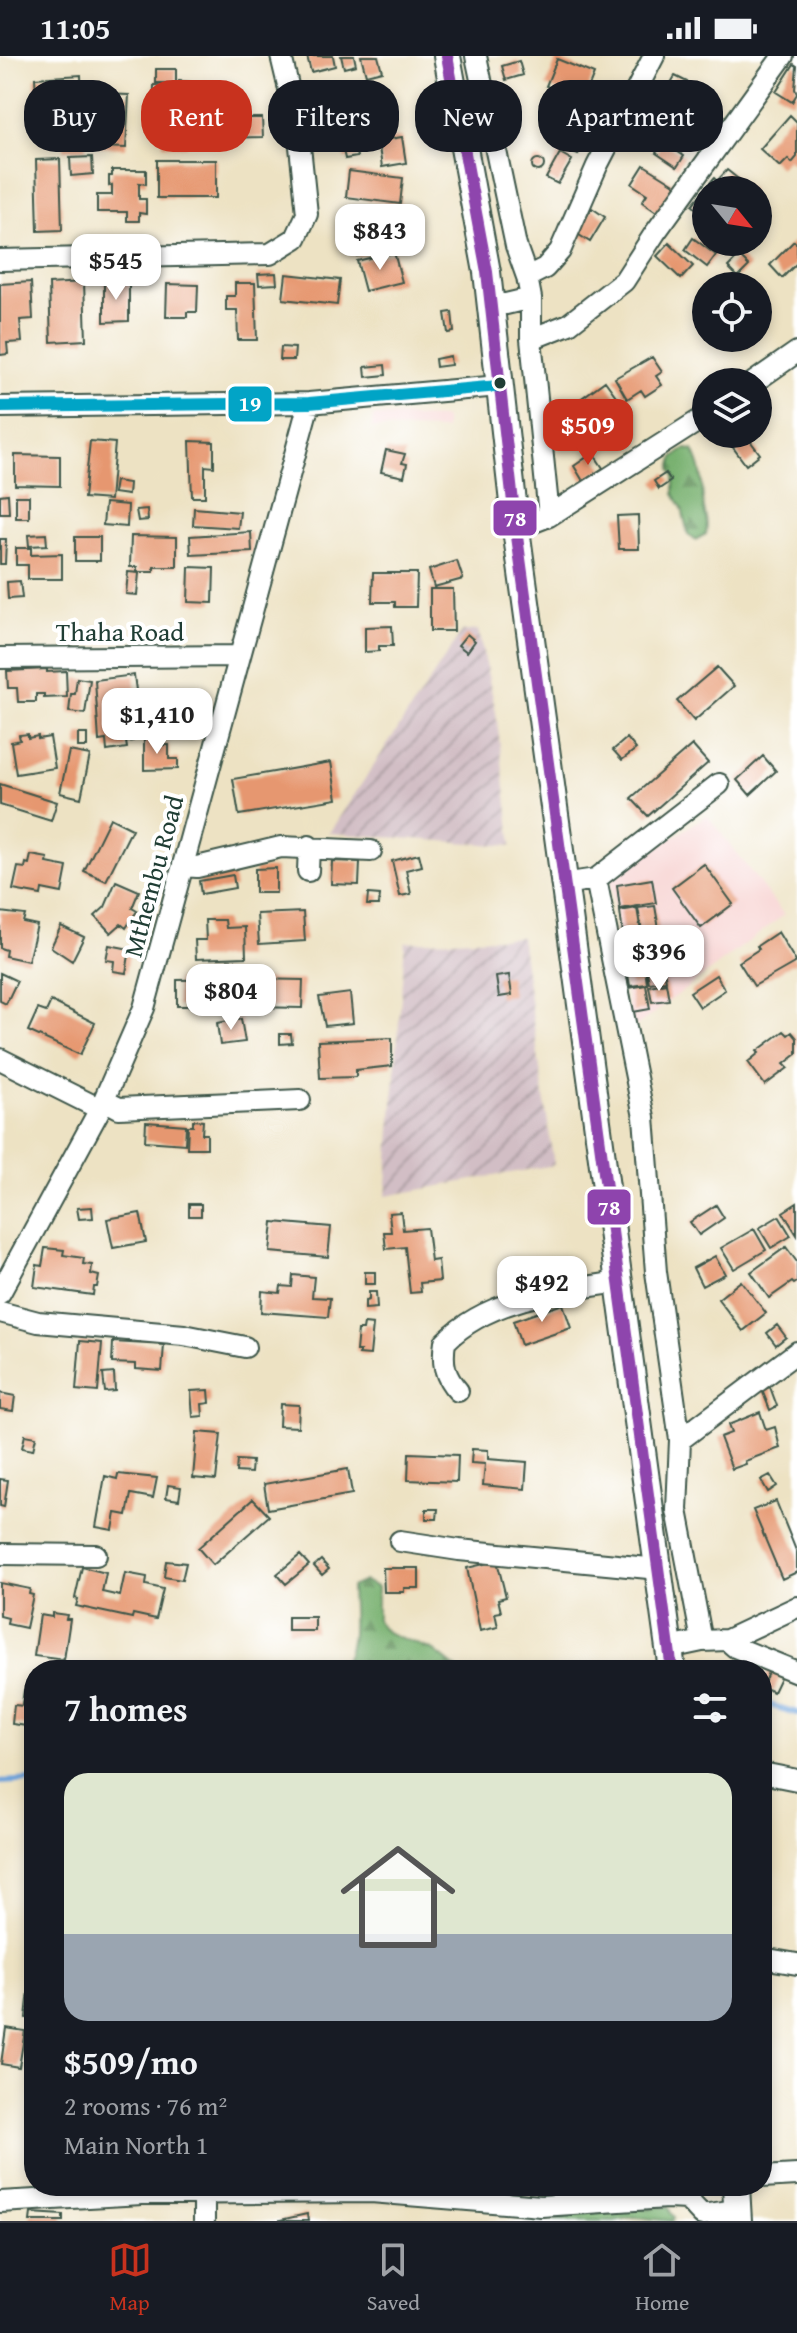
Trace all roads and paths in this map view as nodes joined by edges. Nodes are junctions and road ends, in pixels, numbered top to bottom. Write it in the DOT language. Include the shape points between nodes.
graph roads {
  1 [pos="281,56"];
  2 [pos="447,56"];
  3 [pos="476,56"];
  4 [pos="654,56"];
  5 [pos="783,56"];
  6 [pos="0,260"];
  7 [pos="527,277"];
  8 [pos="531,298"];
  9 [pos="490,304"];
  10 [pos="531,339"];
  11 [pos="797,352"];
  12 [pos="772,369"];
  13 [pos="499,386"];
  14 [pos="309,403"];
  15 [pos="0,407"];
  16 [pos="692,425"];
  17 [pos="549,516"];
  18 [pos="516,529"];
  19 [pos="240,656"];
  20 [pos="0,658"];
  21 [pos="719,784"];
  22 [pos="309,846"];
  23 [pos="371,851"];
  24 [pos="183,866"];
  25 [pos="308,871"];
  26 [pos="596,879"];
  27 [pos="563,884"];
  28 [pos="0,1059"];
  29 [pos="300,1100"];
  30 [pos="102,1104"];
  31 [pos="620,1282"];
  32 [pos="0,1293"];
  33 [pos="0,1312"];
  34 [pos="245,1347"];
  35 [pos="797,1352"];
  36 [pos="458,1391"];
  37 [pos="680,1440"];
  38 [pos="400,1541"];
  39 [pos="0,1554"];
  40 [pos="96,1555"];
  41 [pos="659,1569"];
  42 [pos="797,1607"];
  43 [pos="727,1640"];
  44 [pos="702,1641"];
  45 [pos="671,1659"];
  46 [pos="767,1660"];
  47 [pos="772,1662"];
  48 [pos="797,1672"];
  49 [pos="772,1775"];
  50 [pos="797,1780"];
  51 [pos="772,1960"];
  52 [pos="797,1964"];
  53 [pos="797,2175"];
  54 [pos="772,2176"];
  55 [pos="106,2196"];
  56 [pos="204,2196"];
  57 [pos="460,2196"];
  58 [pos="0,2202"];
  59 [pos="737,2206"];
  60 [pos="701,2218"];
  61 [pos="204,2221"];
  1 -- 6 [label="street" via="298,127 307,214 296,238 270,254"];
  2 -- 9 [label="main road"];
  3 -- 7 [label="street"];
  4 -- 7 [label="street" via="560,251 545,268"];
  5 -- 10 [label="street" via="624,281 569,324"];
  7 -- 8 [label="street"];
  8 -- 9 [label="street"];
  8 -- 10 [label="street"];
  9 -- 13 [label="main road"];
  10 -- 17 [label="street"];
  11 -- 12 [label="street"];
  13 -- 14 [label="street"];
  13 -- 18 [label="main road"];
  14 -- 15 [label="street"];
  14 -- 19 [label="street, Mthembu Road"];
  16 -- 17 [label="street"];
  17 -- 18 [label="street"];
  18 -- 27 [label="main road"];
  19 -- 20 [label="street, Thaha Road"];
  19 -- 24 [label="street, Mthembu Road"];
  21 -- 26 [label="street"];
  22 -- 23 [label="street"];
  22 -- 24 [label="street"];
  22 -- 25 [label="street"];
  24 -- 30 [label="street, Mthembu Road" via="144,1008"];
  26 -- 27 [label="street"];
  26 -- 37 [label="street" via="644,1117 656,1272"];
  27 -- 31 [label="main road"];
  28 -- 30 [label="street"];
  29 -- 30 [label="street" via="119,1108"];
  30 -- 32 [label="street, Mthembu Road"];
  31 -- 36 [label="street" via="546,1294 493,1310 454,1333 445,1342 444,1371"];
  31 -- 41 [label="main road"];
  33 -- 34 [label="street" via="38,1322 184,1335"];
  35 -- 37 [label="street"];
  37 -- 44 [label="street" via="677,1510"];
  38 -- 41 [label="street"];
  39 -- 40 [label="street"];
  41 -- 45 [label="main road"];
  42 -- 43 [label="street"];
  43 -- 44 [label="street"];
  43 -- 46 [label="street"];
  44 -- 45 [label="street"];
  47 -- 48 [label="street"];
  49 -- 50 [label="street"];
  51 -- 52 [label="street"];
  53 -- 54 [label="street"];
  55 -- 58 [label="street"];
  56 -- 61 [label="street"];
  57 -- 60 [label="street" via="541,2206 687,2199"];
  59 -- 60 [label="street"];
}
